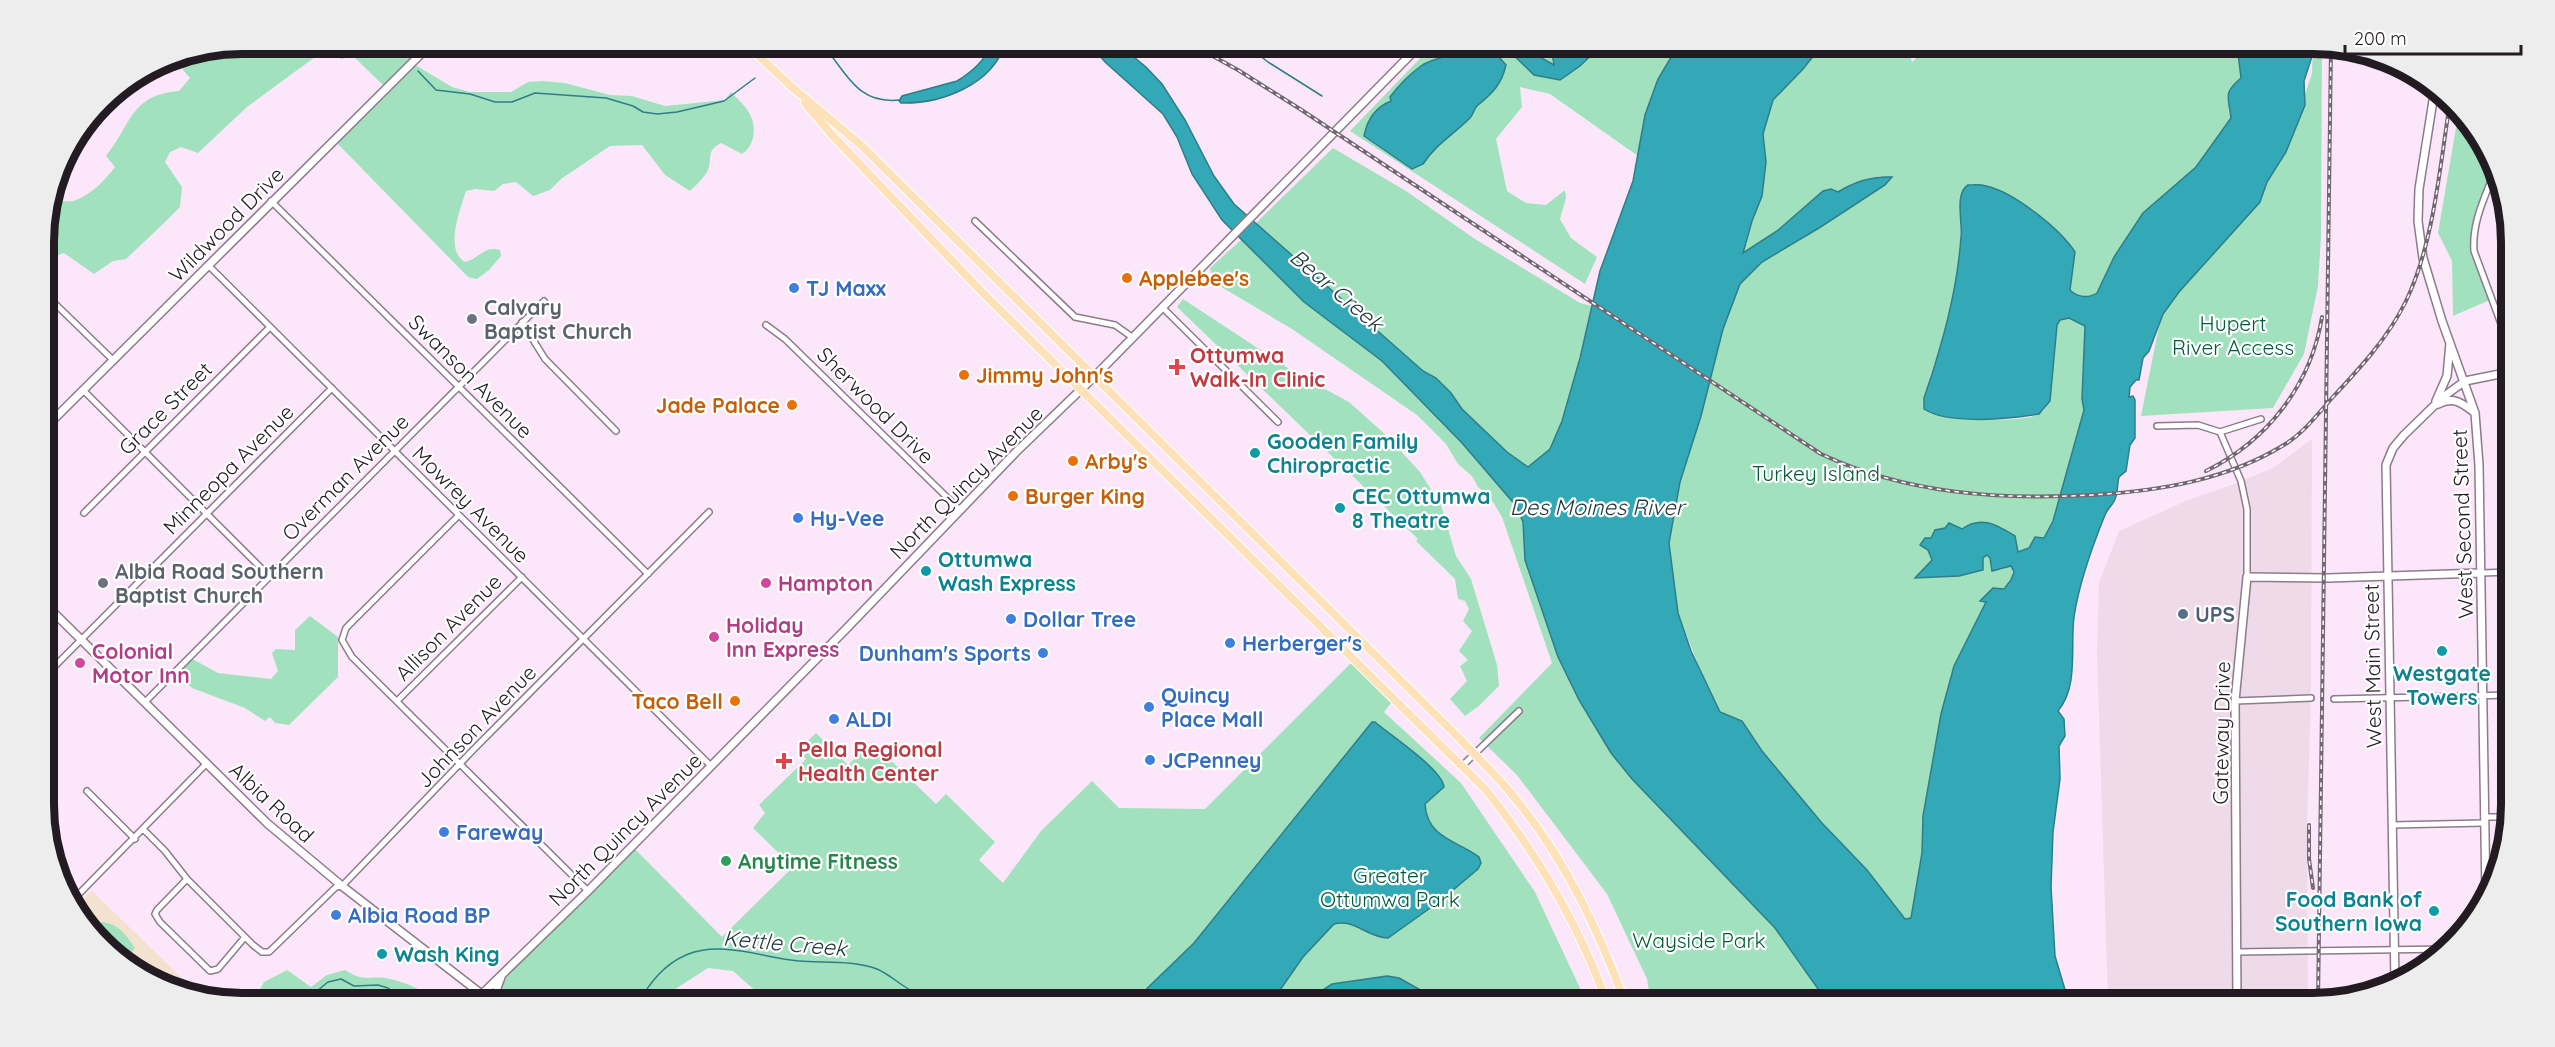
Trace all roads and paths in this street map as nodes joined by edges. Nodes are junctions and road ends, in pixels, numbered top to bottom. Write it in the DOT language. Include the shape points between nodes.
graph roads {
  1 [pos="421,54"];
  2 [pos="757,54"];
  3 [pos="1411,54"];
  4 [pos="793,88"];
  5 [pos="2433,98"];
  6 [pos="2491,181"];
  7 [pos="271,201"];
  8 [pos="975,221"];
  9 [pos="208,265"];
  10 [pos="544,301"];
  11 [pos="54,303"];
  12 [pos="1162,307"];
  13 [pos="522,322"];
  14 [pos="2501,323"];
  15 [pos="766,325"];
  16 [pos="270,327"];
  17 [pos="1132,337"];
  18 [pos="2450,342"];
  19 [pos="114,361"];
  20 [pos="2501,374"];
  21 [pos="1095,376"];
  22 [pos="2465,381"];
  23 [pos="458,387"];
  24 [pos="332,388"];
  25 [pos="83,390"];
  26 [pos="1082,390"];
  27 [pos="2433,406"];
  28 [pos="2475,413"];
  29 [pos="54,419"];
  30 [pos="2261,419"];
  31 [pos="1278,422"];
  32 [pos="2157,426"];
  33 [pos="616,430"];
  34 [pos="2220,432"];
  35 [pos="394,450"];
  36 [pos="145,452"];
  37 [pos="960,510"];
  38 [pos="84,513"];
  39 [pos="709,513"];
  40 [pos="207,515"];
  41 [pos="459,515"];
  42 [pos="2501,572"];
  43 [pos="2481,573"];
  44 [pos="648,574"];
  45 [pos="269,576"];
  46 [pos="2387,576"];
  47 [pos="522,577"];
  48 [pos="2247,577"];
  49 [pos="54,613"];
  50 [pos="81,639"];
  51 [pos="584,639"];
  52 [pos="54,667"];
  53 [pos="2501,696"];
  54 [pos="2482,697"];
  55 [pos="2312,698"];
  56 [pos="2389,698"];
  57 [pos="2334,699"];
  58 [pos="397,701"];
  59 [pos="2235,701"];
  60 [pos="145,702"];
  61 [pos="1519,711"];
  62 [pos="1474,754"];
  63 [pos="207,763"];
  64 [pos="460,765"];
  65 [pos="711,766"];
  66 [pos="1462,766"];
  67 [pos="87,790"];
  68 [pos="2500,818"];
  69 [pos="2484,820"];
  70 [pos="2392,825"];
  71 [pos="144,830"];
  72 [pos="135,839"];
  73 [pos="187,879"];
  74 [pos="2486,879"];
  75 [pos="342,886"];
  76 [pos="588,891"];
  77 [pos="77,896"];
  78 [pos="245,937"];
  79 [pos="2395,949"];
  80 [pos="2434,949"];
  81 [pos="2237,952"];
  82 [pos="502,974"];
  83 [pos="2395,974"];
  84 [pos="481,993"];
  85 [pos="483,993"];
  86 [pos="497,993"];
  87 [pos="1603,993"];
  88 [pos="1621,993"];
  89 [pos="2237,993"];
  1 -- 7 [label="main road, Wildwood Drive"];
  2 -- 4 [label="main road"];
  3 -- 12 [label="main road, North Quincy Avenue"];
  4 -- 21 [label="main road" via="862,146"];
  4 -- 26 [label="main road" via="832,135 982,292"];
  5 -- 18 [label="main road, West Second Street" via="2418,220 2423,258"];
  6 -- 14 [label="street" via="2478,214 2474,251"];
  7 -- 9 [label="main road, Wildwood Drive"];
  7 -- 23 [label="street, Swanson Avenue"];
  8 -- 17 [label="street" via="1075,317 1115,325"];
  9 -- 16 [label="street, Mowrey Avenue"];
  9 -- 19 [label="main road, Wildwood Drive"];
  10 -- 13 [label="street, Overman Avenue"];
  11 -- 19 [label="street"];
  12 -- 17 [label="main road, North Quincy Avenue"];
  12 -- 31 [label="street"];
  13 -- 23 [label="street, Overman Avenue"];
  13 -- 33 [label="street" via="545,359"];
  15 -- 37 [label="street, Sherwood Drive" via="792,345"];
  16 -- 24 [label="street, Mowrey Avenue"];
  16 -- 36 [label="street, Grace Street"];
  17 -- 21 [label="main road, North Quincy Avenue"];
  18 -- 22 [label="main road, West Second Street"];
  18 -- 27 [label="main road" via="2446,376"];
  19 -- 25 [label="main road, Wildwood Drive"];
  20 -- 22 [label="main road"];
  21 -- 26 [label="main road, North Quincy Avenue"];
  21 -- 62 [label="main road"];
  22 -- 27 [label="main road, West Main Street"];
  22 -- 28 [label="main road, West Second Street"];
  23 -- 35 [label="street, Overman Avenue"];
  23 -- 44 [label="street, Swanson Avenue"];
  24 -- 35 [label="street, Mowrey Avenue"];
  24 -- 40 [label="street, Minneopa Avenue"];
  25 -- 29 [label="main road, Wildwood Drive"];
  25 -- 36 [label="street"];
  26 -- 37 [label="main road, North Quincy Avenue"];
  26 -- 66 [label="main road"];
  27 -- 28 [label="main road" via="2452,399"];
  27 -- 46 [label="main road, West Main Street" via="2404,435 2386,465"];
  28 -- 43 [label="main road, West Second Street"];
  30 -- 34 [label="street"];
  32 -- 34 [label="street" via="2198,425"];
  34 -- 48 [label="street, Gateway Drive" via="2241,481 2247,509"];
  35 -- 41 [label="street, Mowrey Avenue"];
  35 -- 45 [label="street, Overman Avenue"];
  36 -- 38 [label="street, Grace Street"];
  36 -- 40 [label="street"];
  37 -- 65 [label="main road, North Quincy Avenue"];
  39 -- 44 [label="street, Johnson Avenue"];
  40 -- 45 [label="street"];
  40 -- 50 [label="street, Minneopa Avenue"];
  41 -- 47 [label="street, Mowrey Avenue"];
  41 -- 58 [label="street" via="343,632 342,640 352,657"];
  42 -- 43 [label="street"];
  43 -- 46 [label="main road"];
  43 -- 54 [label="main road, West Second Street"];
  44 -- 51 [label="street, Johnson Avenue"];
  45 -- 60 [label="street, Overman Avenue"];
  46 -- 48 [label="main road"];
  46 -- 56 [label="main road, West Main Street"];
  47 -- 51 [label="street, Mowrey Avenue"];
  47 -- 58 [label="street, Allison Avenue"];
  48 -- 59 [label="main road, Gateway Drive"];
  49 -- 50 [label="main road, Albia Road"];
  50 -- 52 [label="street, Minneopa Avenue"];
  50 -- 60 [label="main road, Albia Road"];
  51 -- 64 [label="street, Johnson Avenue"];
  51 -- 65 [label="street, Mowrey Avenue"];
  53 -- 54 [label="street"];
  54 -- 56 [label="street"];
  54 -- 69 [label="main road, West Second Street"];
  55 -- 59 [label="street"];
  56 -- 57 [label="street"];
  56 -- 70 [label="main road, West Main Street"];
  58 -- 64 [label="street"];
  59 -- 81 [label="main road, Gateway Drive"];
  60 -- 63 [label="main road, Albia Road"];
  61 -- 62 [label="street"];
  62 -- 66 [label="street"];
  62 -- 88 [label="main road" via="1509,791 1560,862 1590,916"];
  63 -- 71 [label="street"];
  63 -- 75 [label="main road, Albia Road" via="268,824"];
  64 -- 75 [label="street, Johnson Avenue"];
  64 -- 76 [label="street"];
  65 -- 76 [label="main road, North Quincy Avenue"];
  66 -- 87 [label="main road" via="1486,790 1539,862 1582,941"];
  67 -- 72 [label="street"];
  68 -- 69 [label="street"];
  69 -- 70 [label="street"];
  69 -- 74 [label="main road, West Second Street"];
  70 -- 79 [label="main road, West Main Street"];
  71 -- 72 [label="street"];
  71 -- 73 [label="street"];
  72 -- 77 [label="street"];
  73 -- 78 [label="street"];
  73 -- 78 [label="street" via="156,910 160,922 210,970 218,969"];
  75 -- 78 [label="street, Johnson Avenue" via="336,886 269,952 262,952"];
  75 -- 84 [label="main road, Albia Road"];
  76 -- 82 [label="main road, North Quincy Avenue"];
  79 -- 80 [label="street"];
  79 -- 81 [label="street"];
  79 -- 83 [label="main road, West Main Street"];
  81 -- 89 [label="main road, Gateway Drive"];
  82 -- 85 [label="main road, North Quincy Avenue"];
  82 -- 86 [label="main road"];
}
